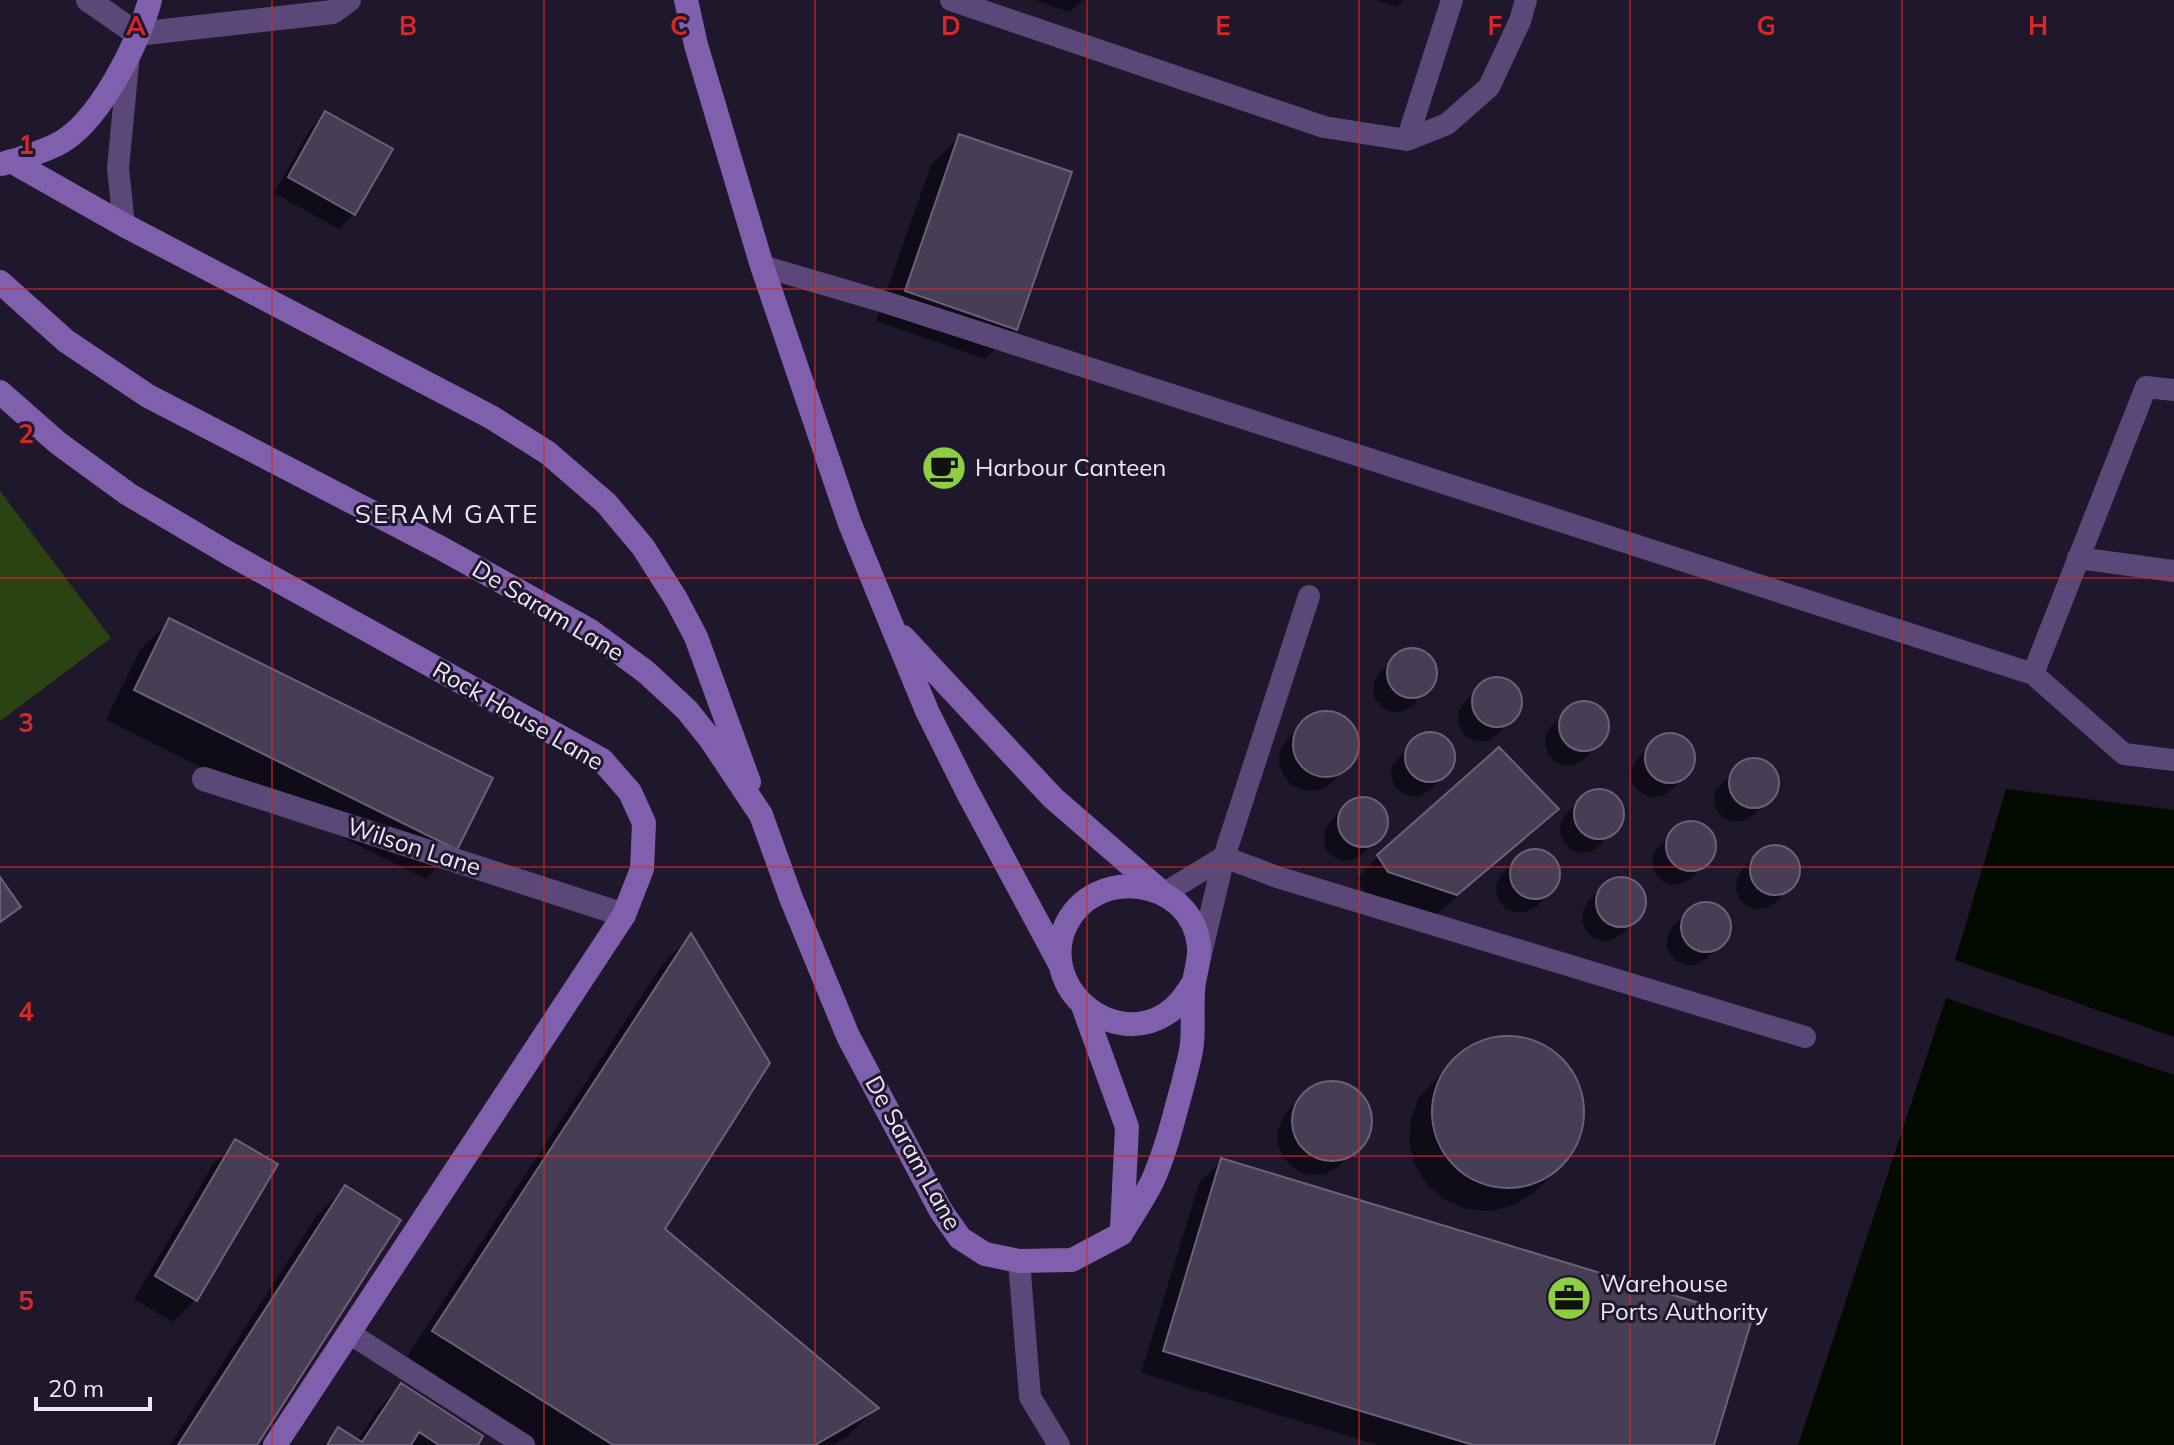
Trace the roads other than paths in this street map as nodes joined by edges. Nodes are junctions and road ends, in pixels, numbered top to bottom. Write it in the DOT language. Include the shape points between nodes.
graph roads {
  1 [pos="88,0"];
  2 [pos="150,0"];
  3 [pos="349,0"];
  4 [pos="686,0"];
  5 [pos="951,0"];
  6 [pos="1452,0"];
  7 [pos="1526,0"];
  8 [pos="133,44"];
  9 [pos="1407,140"];
  10 [pos="5,163"];
  11 [pos="124,225"];
  12 [pos="762,266"];
  13 [pos="0,282"];
  14 [pos="2174,390"];
  15 [pos="0,392"];
  16 [pos="2078,558"];
  17 [pos="2174,571"];
  18 [pos="1309,596"];
  19 [pos="893,626"];
  20 [pos="2033,674"];
  21 [pos="2174,760"];
  22 [pos="204,779"];
  23 [pos="761,815"];
  24 [pos="1224,857"];
  25 [pos="1163,894"];
  26 [pos="624,915"];
  27 [pos="1060,964"];
  28 [pos="1196,974"];
  29 [pos="1083,1006"];
  30 [pos="1805,1037"];
  31 [pos="1121,1234"];
  32 [pos="1019,1261"];
  33 [pos="349,1333"];
  34 [pos="275,1445"];
  35 [pos="524,1445"];
  36 [pos="1059,1445"];
  1 -- 8 [label="street"];
  2 -- 8 [label="street"];
  3 -- 8 [label="street" via="333,12"];
  4 -- 12 [label="street"];
  5 -- 9 [label="lane" via="1324,127"];
  6 -- 9 [label="lane"];
  7 -- 9 [label="lane" via="1489,87 1447,124"];
  8 -- 10 [label="street" via="109,91 82,125 58,144"];
  8 -- 11 [label="lane" via="118,168"];
  10 -- 11 [label="street"];
  11 -- 23 [label="street" via="491,417 548,453 606,503 643,547 696,637"];
  12 -- 19 [label="street" via="850,524"];
  12 -- 20 [label="lane"];
  13 -- 23 [label="street, De Saram Lane" via="66,341 148,396 589,630 687,710"];
  14 -- 16 [label="lane" via="2146,387"];
  15 -- 26 [label="street, Rock House Lane" via="128,494 602,760 630,792 644,823 642,869"];
  16 -- 17 [label="lane"];
  16 -- 20 [label="lane"];
  18 -- 24 [label="lane"];
  19 -- 25 [label="street" via="1053,798"];
  19 -- 27 [label="street" via="947,752"];
  20 -- 21 [label="lane" via="2124,754"];
  22 -- 26 [label="street, Wilson Lane"];
  23 -- 32 [label="street, De Saram Lane" via="848,1036 941,1211 960,1238 985,1254"];
  24 -- 25 [label="lane"];
  24 -- 28 [label="lane"];
  24 -- 30 [label="lane"];
  25 -- 27 [label="street" via="1125,885 1089,898 1065,927"];
  25 -- 28 [label="street" via="1193,924 1199,944"];
  26 -- 33 [label="street, Rock House Lane"];
  27 -- 29 [label="street" via="1068,987"];
  28 -- 29 [label="street" via="1182,1000 1145,1022 1122,1024"];
  28 -- 31 [label="street" via="1192,1045 1174,1118 1152,1181"];
  29 -- 31 [label="street" via="1127,1127"];
  31 -- 32 [label="street, De Saram Lane" via="1072,1260"];
  32 -- 36 [label="lane" via="1030,1397"];
  33 -- 34 [label="street, Rock House Lane"];
  33 -- 35 [label="lane"];
}
